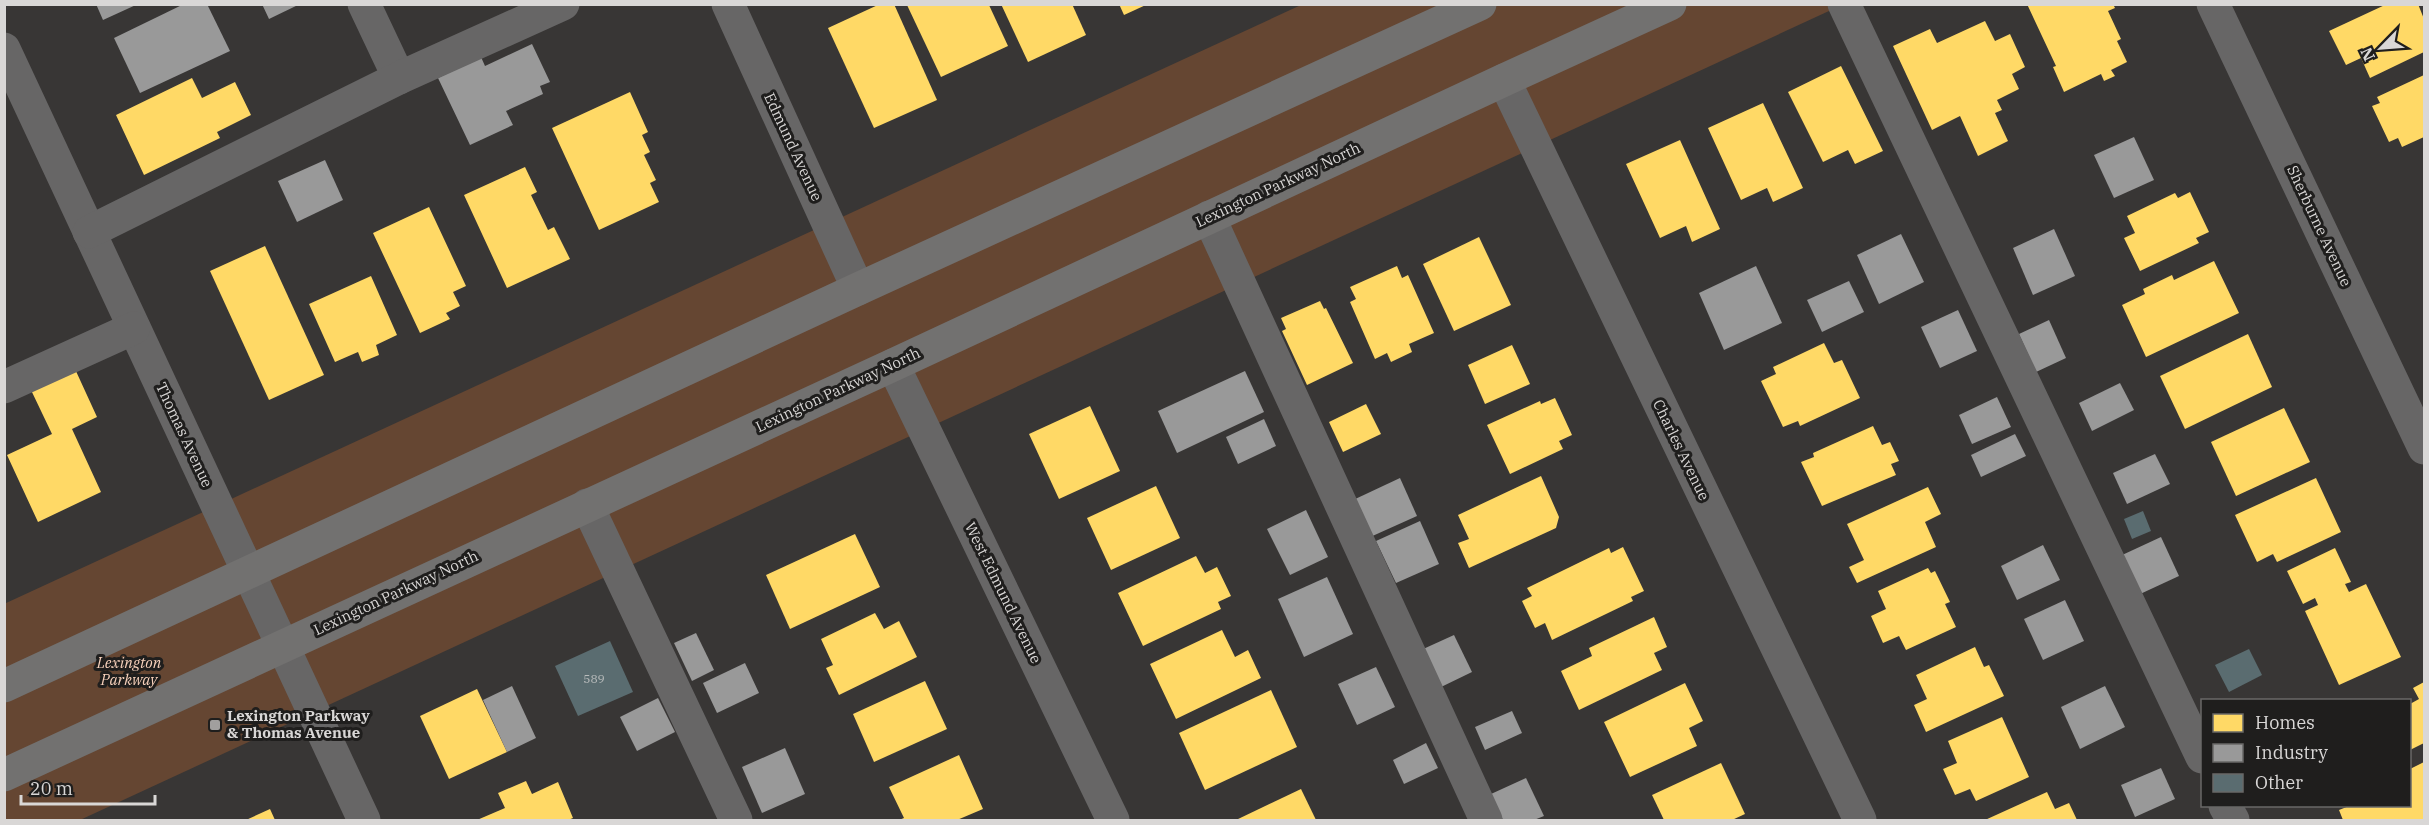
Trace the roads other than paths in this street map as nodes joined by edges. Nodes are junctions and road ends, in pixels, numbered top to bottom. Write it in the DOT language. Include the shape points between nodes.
graph roads {
  1 [pos="364,4"];
  2 [pos="563,4"];
  3 [pos="728,4"];
  4 [pos="1670,4"];
  5 [pos="1844,4"];
  6 [pos="2213,4"];
  7 [pos="1473,6"];
  8 [pos="4,50"];
  9 [pos="399,78"];
  10 [pos="1504,80"];
  11 [pos="1209,217"];
  12 [pos="89,232"];
  13 [pos="858,289"];
  14 [pos="134,328"];
  15 [pos="893,365"];
  16 [pos="4,387"];
  17 [pos="2424,448"];
  18 [pos="587,505"];
  19 [pos="248,573"];
  20 [pos="282,646"];
  21 [pos="4,686"];
  22 [pos="2201,755"];
  23 [pos="4,775"];
  24 [pos="363,820"];
  25 [pos="736,820"];
  26 [pos="1113,820"];
  27 [pos="1486,820"];
  28 [pos="1860,820"];
  1 -- 9 [label="street"];
  2 -- 9 [label="street"];
  3 -- 13 [label="street, Edmund Avenue"];
  4 -- 10 [label="main road, Lexington Parkway North"];
  5 -- 22 [label="street"];
  6 -- 17 [label="street, Sherburne Avenue"];
  7 -- 13 [label="main road"];
  8 -- 12 [label="street, Thomas Avenue"];
  9 -- 12 [label="street"];
  10 -- 11 [label="main road, Lexington Parkway North"];
  10 -- 28 [label="street, Charles Avenue"];
  11 -- 15 [label="main road, Lexington Parkway North"];
  11 -- 27 [label="street"];
  12 -- 14 [label="street, Thomas Avenue"];
  13 -- 19 [label="main road"];
  14 -- 16 [label="street"];
  14 -- 19 [label="street, Thomas Avenue"];
  15 -- 18 [label="main road, Lexington Parkway North"];
  15 -- 26 [label="street, West Edmund Avenue"];
  18 -- 20 [label="main road, Lexington Parkway North"];
  18 -- 25 [label="street"];
  19 -- 20 [label="street, Thomas Avenue"];
  19 -- 21 [label="main road"];
  20 -- 23 [label="main road, Lexington Parkway North"];
  20 -- 24 [label="street, Thomas Avenue"];
}
